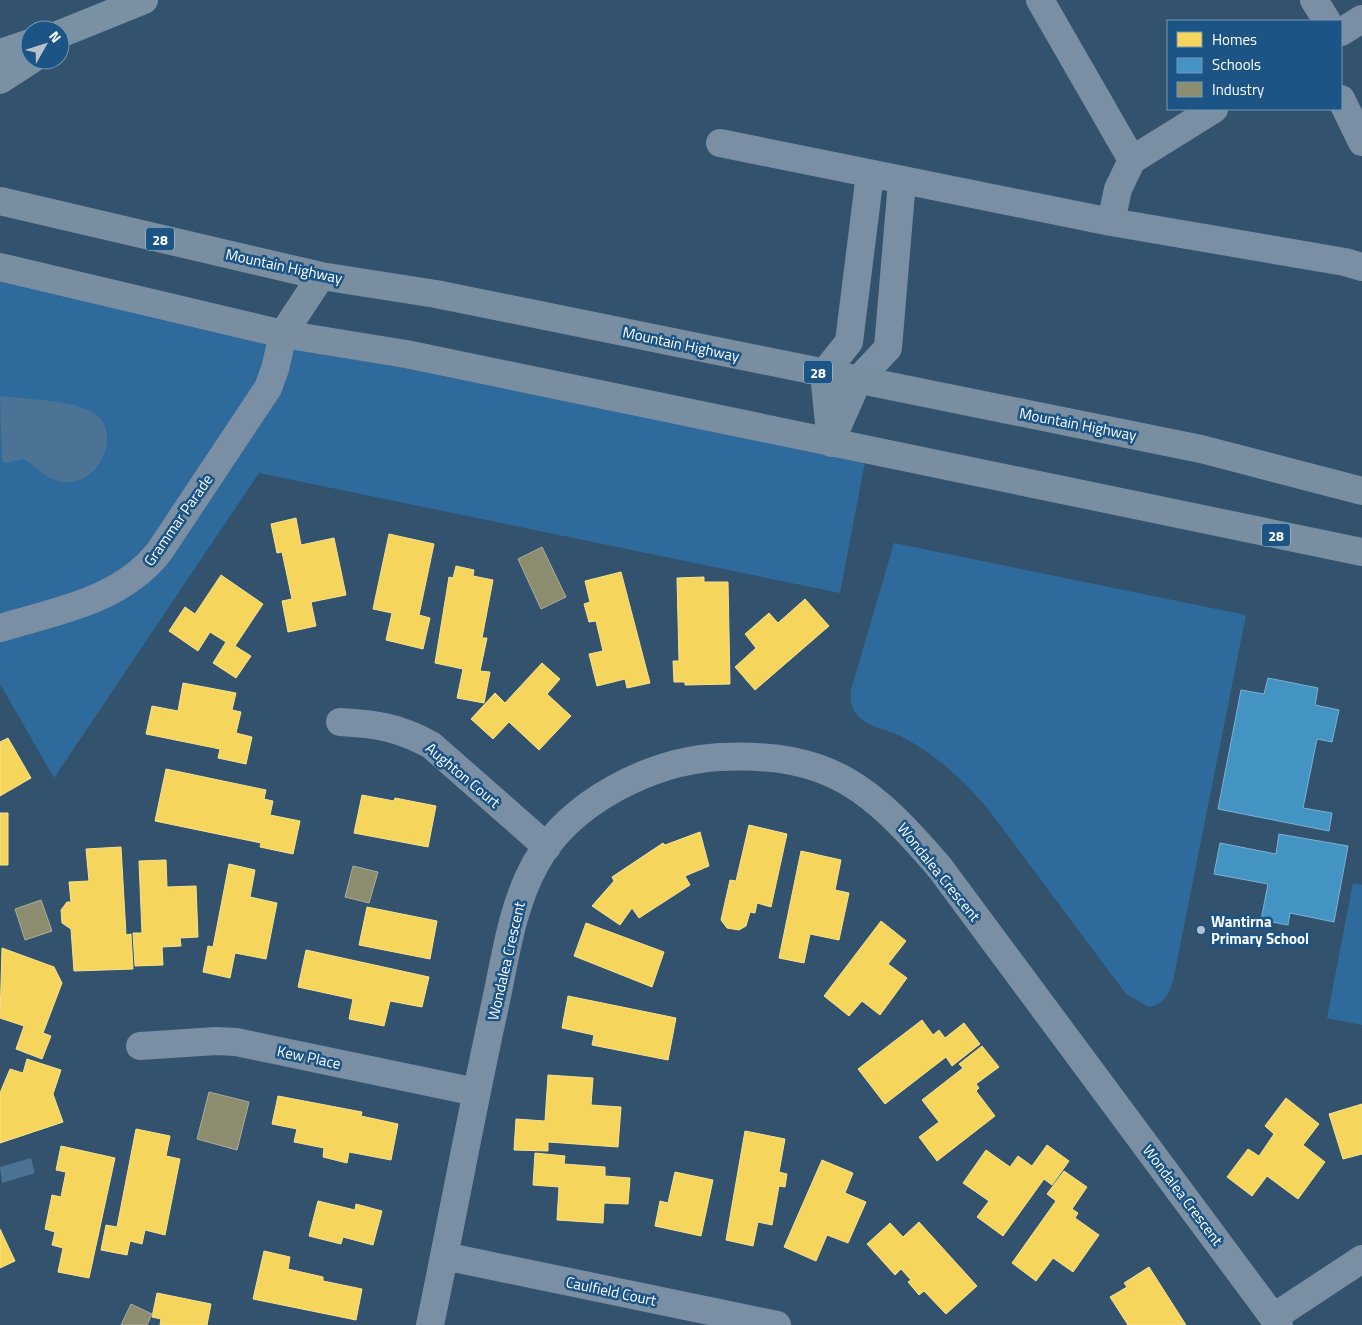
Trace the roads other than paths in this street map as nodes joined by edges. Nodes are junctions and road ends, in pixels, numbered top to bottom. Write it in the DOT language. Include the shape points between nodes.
graph roads {
  1 [pos="144,0"];
  2 [pos="1040,0"];
  3 [pos="1314,0"];
  4 [pos="1362,19"];
  5 [pos="1325,20"];
  6 [pos="71,30"];
  7 [pos="1342,31"];
  8 [pos="20,46"];
  9 [pos="0,53"];
  10 [pos="20,67"];
  11 [pos="0,80"];
  12 [pos="1342,101"];
  13 [pos="1212,110"];
  14 [pos="1362,142"];
  15 [pos="720,143"];
  16 [pos="1132,160"];
  17 [pos="870,174"];
  18 [pos="902,181"];
  19 [pos="0,201"];
  20 [pos="1111,222"];
  21 [pos="1362,266"];
  22 [pos="0,267"];
  23 [pos="321,276"];
  24 [pos="283,334"];
  25 [pos="824,374"];
  26 [pos="858,380"];
  27 [pos="831,443"];
  28 [pos="1362,491"];
  29 [pos="1362,552"];
  30 [pos="0,628"];
  31 [pos="340,722"];
  32 [pos="547,847"];
  33 [pos="140,1046"];
  34 [pos="476,1092"];
  35 [pos="444,1256"];
  36 [pos="1362,1259"];
  37 [pos="1277,1321"];
  38 [pos="430,1325"];
  39 [pos="777,1325"];
  1 -- 6 [label="highway"];
  2 -- 16 [label="street"];
  3 -- 5 [label="street"];
  4 -- 7 [label="street"];
  8 -- 9 [label="highway"];
  10 -- 11 [label="highway"];
  12 -- 14 [label="street"];
  13 -- 16 [label="street"];
  15 -- 17 [label="street"];
  16 -- 20 [label="street" via="1118,189"];
  17 -- 18 [label="street"];
  17 -- 25 [label="street" via="850,342"];
  18 -- 20 [label="street"];
  18 -- 26 [label="street" via="888,348"];
  19 -- 23 [label="main road, Mountain Highway / 28"];
  20 -- 21 [label="street"];
  22 -- 24 [label="main road, 28"];
  23 -- 24 [label="main road"];
  23 -- 25 [label="main road, Mountain Highway / 28" via="436,294"];
  24 -- 27 [label="main road, 28" via="406,354"];
  24 -- 30 [label="street, Grammar Parade" via="276,370 268,388 146,568 120,587 86,603"];
  25 -- 26 [label="main road, Mountain Highway / 28"];
  25 -- 27 [label="main road"];
  26 -- 27 [label="main road"];
  26 -- 28 [label="main road, Mountain Highway / 28" via="1201,449"];
  27 -- 29 [label="main road, 28"];
  31 -- 32 [label="street, Aughton Court" via="380,724 406,732 430,745"];
  32 -- 34 [label="street, Wondalea Crescent" via="527,880 515,914"];
  32 -- 37 [label="street, Wondalea Crescent" via="566,825 607,793 665,766 694,759 751,757 796,760 821,768 854,786 894,817 940,868"];
  33 -- 34 [label="street, Kew Place" via="236,1042"];
  34 -- 35 [label="street, Wondalea Crescent"];
  35 -- 38 [label="street, Wondalea Crescent"];
  35 -- 39 [label="street, Caulfield Court"];
  36 -- 37 [label="street"];
}
